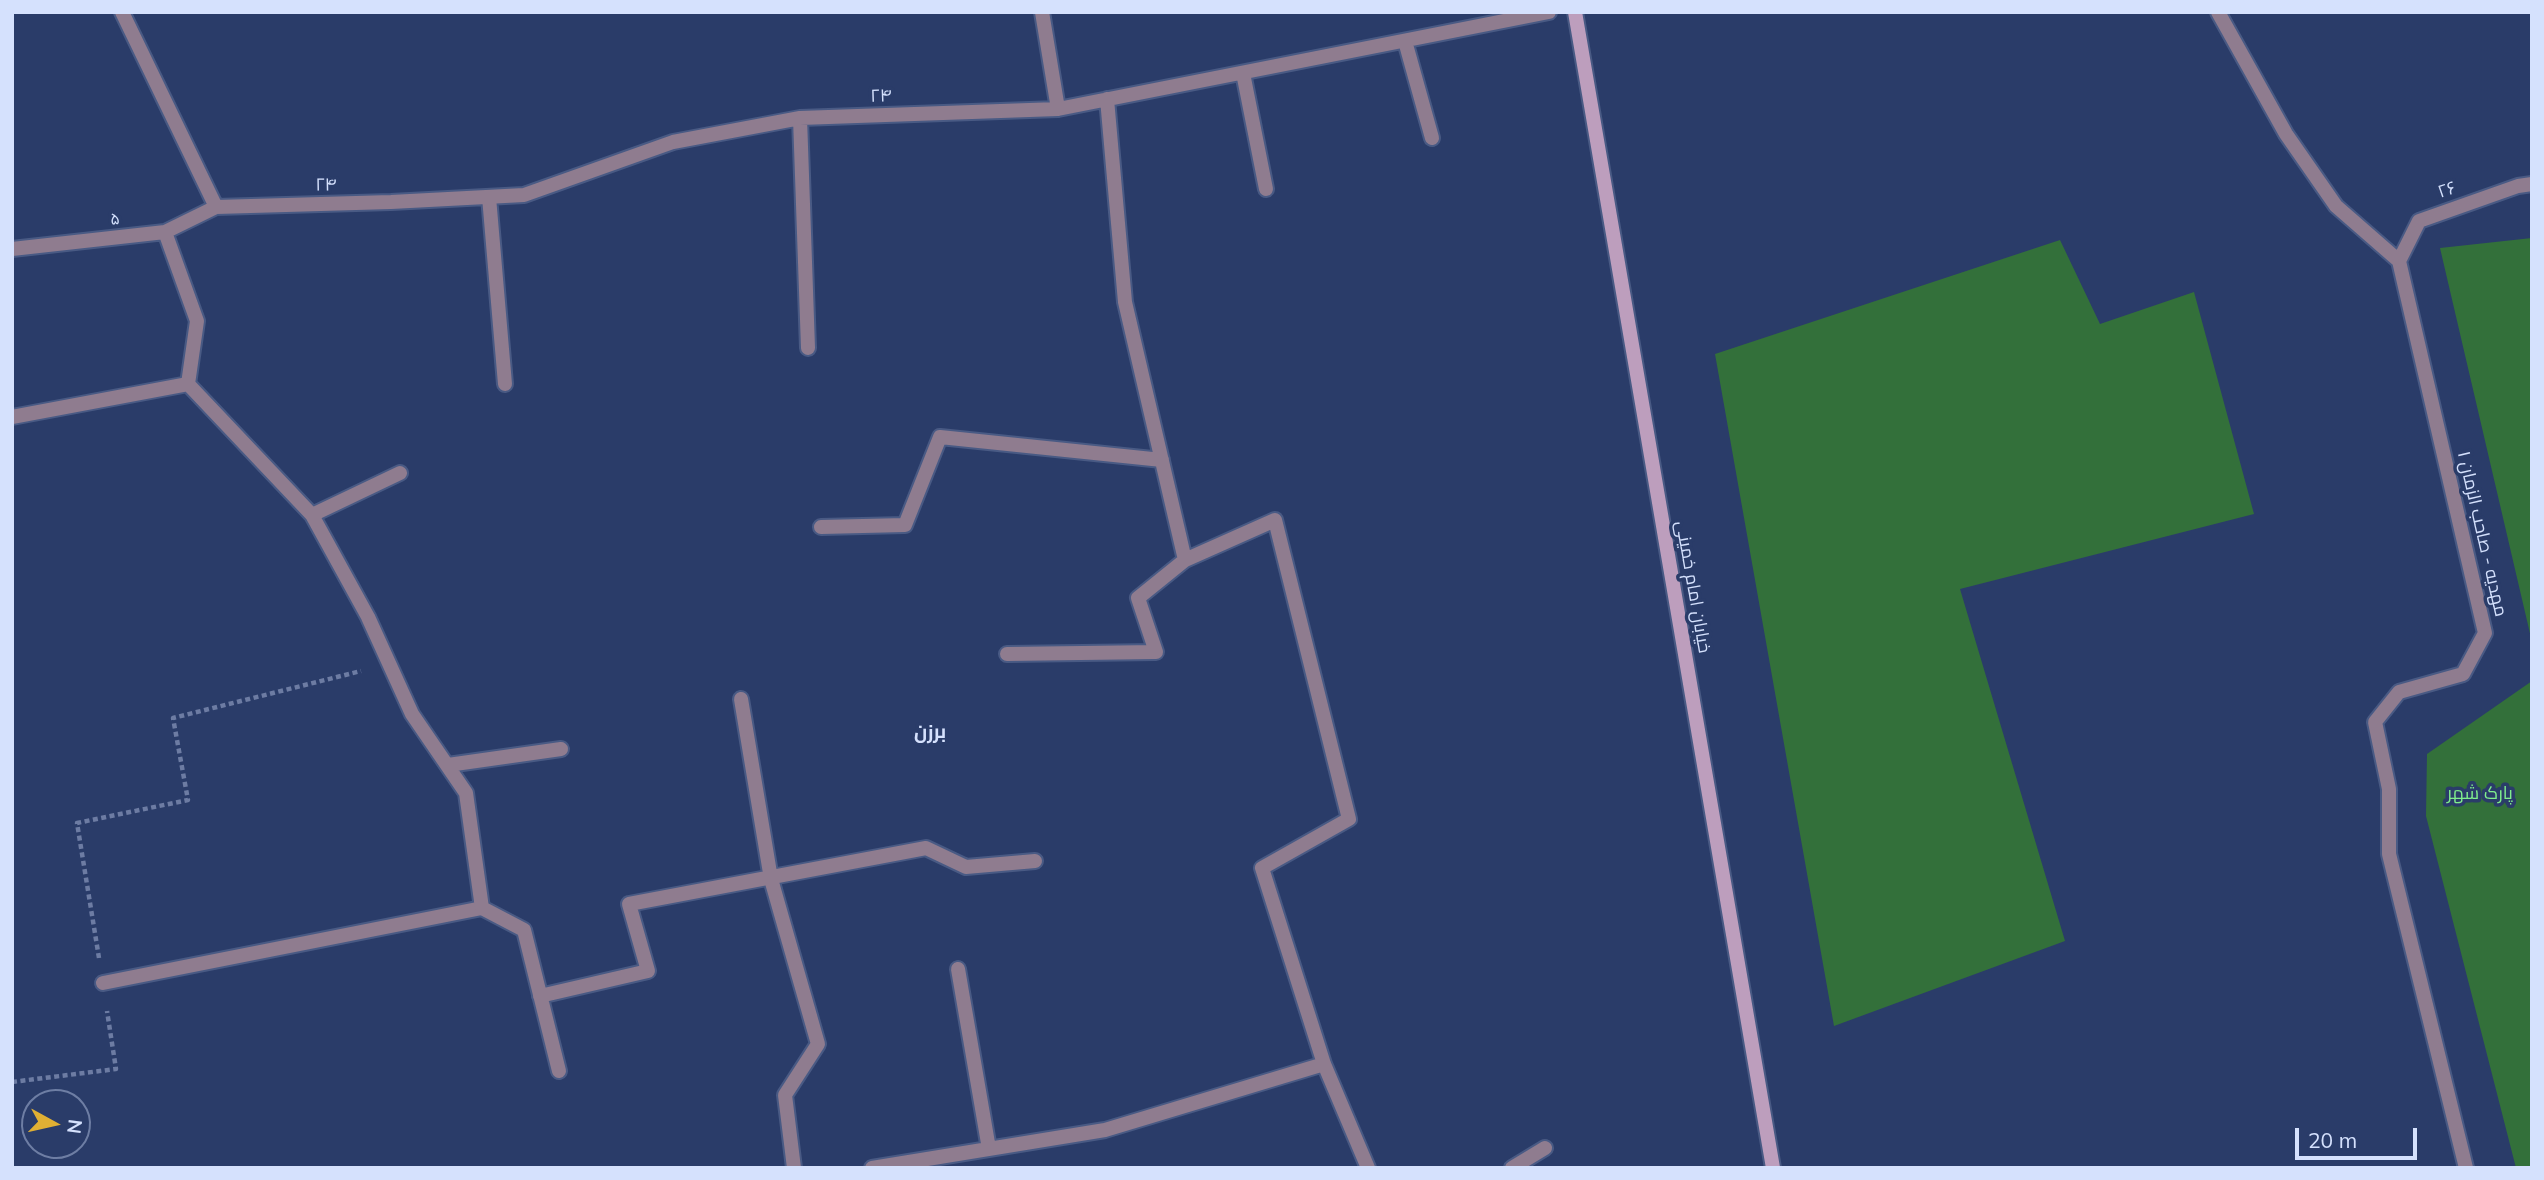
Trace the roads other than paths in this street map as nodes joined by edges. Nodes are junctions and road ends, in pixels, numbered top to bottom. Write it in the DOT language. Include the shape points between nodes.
graph roads {
  1 [pos="122,12"];
  2 [pos="1042,12"];
  3 [pos="1549,12"];
  4 [pos="1575,12"];
  5 [pos="2218,12"];
  6 [pos="1405,41"];
  7 [pos="1243,73"];
  8 [pos="1107,99"];
  9 [pos="1058,109"];
  10 [pos="800,118"];
  11 [pos="1432,138"];
  12 [pos="2532,184"];
  13 [pos="1266,189"];
  14 [pos="489,197"];
  15 [pos="216,207"];
  16 [pos="165,232"];
  17 [pos="12,249"];
  18 [pos="2399,261"];
  19 [pos="808,348"];
  20 [pos="188,384"];
  21 [pos="505,384"];
  22 [pos="12,417"];
  23 [pos="1162,460"];
  24 [pos="400,473"];
  25 [pos="312,515"];
  26 [pos="821,527"];
  27 [pos="1185,560"];
  28 [pos="1007,654"];
  29 [pos="741,699"];
  30 [pos="561,749"];
  31 [pos="447,765"];
  32 [pos="1035,861"];
  33 [pos="771,879"];
  34 [pos="482,908"];
  35 [pos="958,969"];
  36 [pos="103,983"];
  37 [pos="540,996"];
  38 [pos="1324,1064"];
  39 [pos="559,1071"];
  40 [pos="1545,1148"];
  41 [pos="989,1149"];
  42 [pos="948,1162"];
  43 [pos="794,1168"];
  44 [pos="872,1168"];
  45 [pos="1368,1168"];
  46 [pos="1512,1168"];
  47 [pos="1773,1168"];
  48 [pos="2466,1168"];
  1 -- 15 [label="street"];
  2 -- 9 [label="street"];
  3 -- 6 [label="street, ۲۴"];
  4 -- 47 [label="main road, خیابان امام خمینی"];
  5 -- 18 [label="street" via="2286,134 2336,206"];
  6 -- 7 [label="street, ۲۴"];
  6 -- 11 [label="street"];
  7 -- 8 [label="street, ۲۴"];
  7 -- 13 [label="street"];
  8 -- 9 [label="street, ۲۴"];
  8 -- 23 [label="street" via="1125,302"];
  9 -- 10 [label="street, ۲۴"];
  10 -- 14 [label="street, ۲۴" via="673,142 524,195"];
  10 -- 19 [label="street"];
  12 -- 18 [label="street, ۲۶" via="2419,221"];
  14 -- 15 [label="street, ۲۴"];
  14 -- 21 [label="street"];
  15 -- 16 [label="street, ۵"];
  16 -- 17 [label="street, ۵"];
  16 -- 20 [label="street" via="197,321"];
  18 -- 48 [label="street, مهدیه - صاحب الزمان ۱" via="2485,633 2463,674 2399,692 2375,722 2389,789 2389,854"];
  20 -- 22 [label="street"];
  20 -- 25 [label="street"];
  23 -- 26 [label="street" via="940,436 905,525"];
  23 -- 27 [label="street"];
  24 -- 25 [label="street"];
  25 -- 31 [label="street" via="368,617 412,714"];
  27 -- 28 [label="street" via="1138,598 1156,652"];
  27 -- 38 [label="street" via="1275,520 1349,819 1262,868"];
  29 -- 33 [label="street"];
  30 -- 31 [label="street"];
  31 -- 34 [label="street" via="466,793"];
  32 -- 33 [label="street" via="966,867 926,848"];
  33 -- 37 [label="street" via="629,904 648,971"];
  33 -- 43 [label="street" via="818,1044 785,1094"];
  34 -- 36 [label="street"];
  34 -- 37 [label="street" via="524,930"];
  35 -- 41 [label="street"];
  37 -- 39 [label="street"];
  38 -- 41 [label="street" via="1105,1130"];
  38 -- 45 [label="street"];
  40 -- 46 [label="street"];
  41 -- 42 [label="street"];
  42 -- 44 [label="street"];
}
